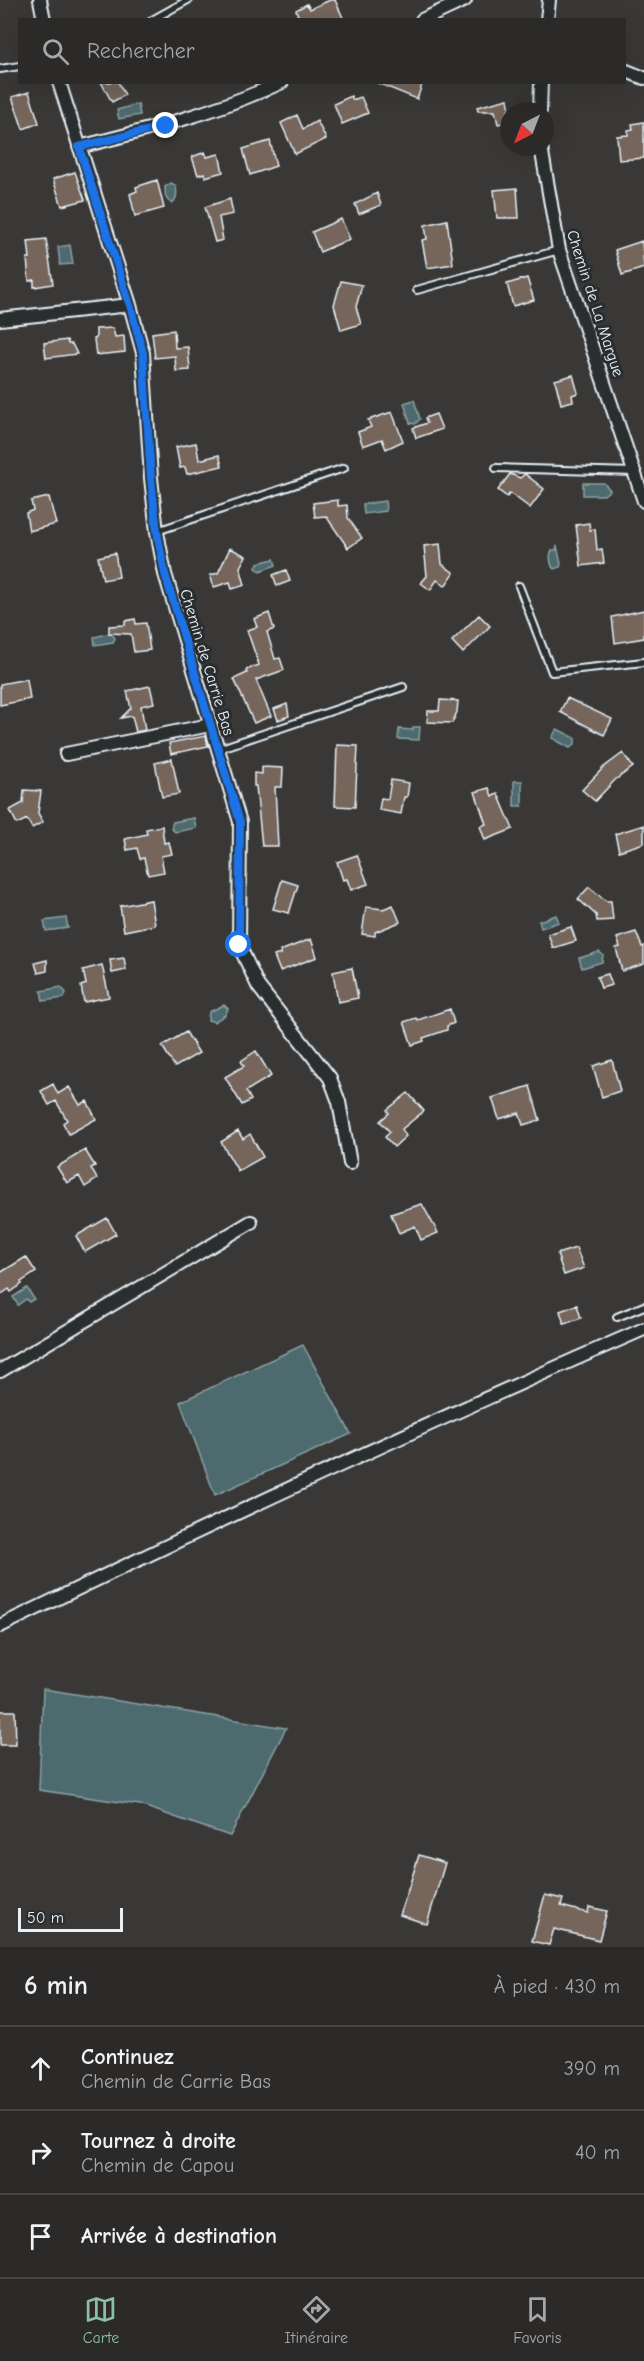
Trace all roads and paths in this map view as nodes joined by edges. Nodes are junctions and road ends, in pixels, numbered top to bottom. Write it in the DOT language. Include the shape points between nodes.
graph roads {
  1 [pos="40,0"];
  2 [pos="188,0"];
  3 [pos="465,0"];
  4 [pos="549,0"];
  5 [pos="44,18"];
  6 [pos="156,18"];
  7 [pos="426,18"];
  8 [pos="547,18"];
  9 [pos="18,66"];
  10 [pos="0,69"];
  11 [pos="626,71"];
  12 [pos="644,78"];
  13 [pos="60,84"];
  14 [pos="278,84"];
  15 [pos="541,84"];
  16 [pos="540,102"];
  17 [pos="79,147"];
  18 [pos="543,156"];
  19 [pos="559,250"];
  20 [pos="417,290"];
  21 [pos="130,305"];
  22 [pos="0,319"];
  23 [pos="344,468"];
  24 [pos="496,468"];
  25 [pos="635,472"];
  26 [pos="644,501"];
  27 [pos="157,532"];
  28 [pos="519,586"];
  29 [pos="644,662"];
  30 [pos="403,687"];
  31 [pos="210,725"];
  32 [pos="218,749"];
  33 [pos="66,754"];
  34 [pos="350,1162"];
  35 [pos="251,1222"];
  36 [pos="644,1306"];
  37 [pos="617,1317"];
  38 [pos="644,1329"];
  39 [pos="0,1371"];
  40 [pos="0,1626"];
  1 -- 5 [label="street"];
  2 -- 6 [label="lane"];
  3 -- 7 [label="street"];
  4 -- 8 [label="street"];
  9 -- 10 [label="lane"];
  11 -- 12 [label="street"];
  13 -- 17 [label="street, Chemin de Carrie Bas"];
  14 -- 17 [label="street" via="166,126"];
  15 -- 16 [label="street"];
  17 -- 21 [label="street, Chemin de Carrie Bas"];
  18 -- 19 [label="street, Chemin de La Margue"];
  19 -- 20 [label="lane"];
  19 -- 25 [label="street, Chemin de La Margue"];
  21 -- 22 [label="street"];
  21 -- 27 [label="street, Chemin de Carrie Bas" via="143,353"];
  23 -- 27 [label="lane"];
  24 -- 25 [label="lane"];
  25 -- 26 [label="street, Chemin de La Margue"];
  27 -- 31 [label="street, Chemin de Carrie Bas" via="165,574"];
  28 -- 29 [label="lane" via="552,672"];
  30 -- 32 [label="lane"];
  31 -- 32 [label="street, Chemin de Carrie Bas"];
  31 -- 33 [label="street"];
  32 -- 34 [label="street, Chemin de Carrie Bas" via="240,822 239,945 258,986 330,1078 339,1102"];
  35 -- 39 [label="street"];
  36 -- 37 [label="lane"];
  38 -- 40 [label="street" via="211,1524"];
}
